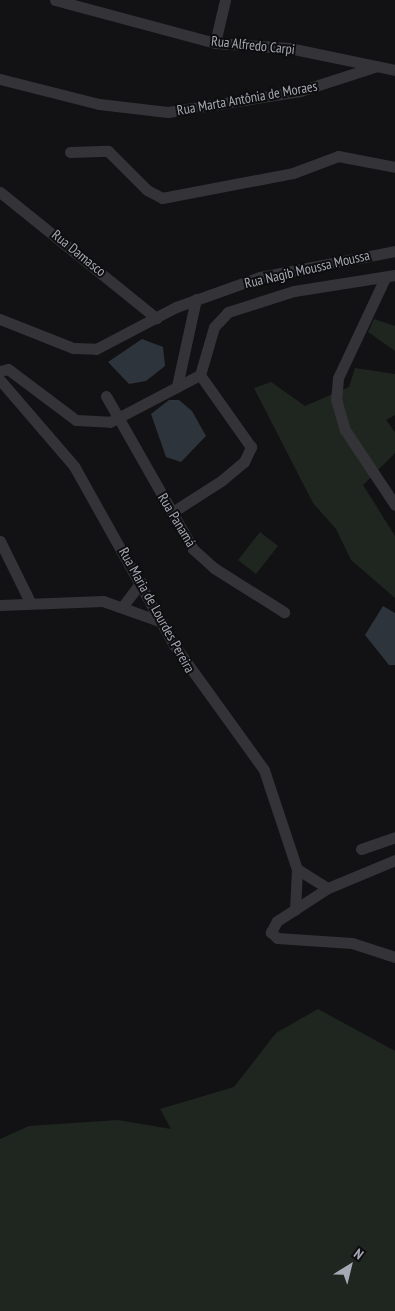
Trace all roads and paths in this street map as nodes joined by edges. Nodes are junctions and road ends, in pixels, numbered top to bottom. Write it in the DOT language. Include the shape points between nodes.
graph roads {
  1 [pos="55,0"];
  2 [pos="225,0"];
  3 [pos="215,43"];
  4 [pos="374,67"];
  5 [pos="395,70"];
  6 [pos="0,79"];
  7 [pos="70,152"];
  8 [pos="395,167"];
  9 [pos="0,192"];
  10 [pos="395,250"];
  11 [pos="390,276"];
  12 [pos="196,299"];
  13 [pos="156,318"];
  14 [pos="0,319"];
  15 [pos="0,371"];
  16 [pos="200,375"];
  17 [pos="0,380"];
  18 [pos="177,386"];
  19 [pos="106,396"];
  20 [pos="122,418"];
  21 [pos="395,505"];
  22 [pos="171,513"];
  23 [pos="0,542"];
  24 [pos="142,582"];
  25 [pos="30,602"];
  26 [pos="0,606"];
  27 [pos="123,606"];
  28 [pos="284,612"];
  29 [pos="162,622"];
  30 [pos="395,837"];
  31 [pos="361,849"];
  32 [pos="395,860"];
  33 [pos="389,865"];
  34 [pos="297,869"];
  35 [pos="328,888"];
  36 [pos="295,910"];
  37 [pos="395,957"];
  1 -- 3 [label="street, Rua Alfredo Carpi"];
  2 -- 3 [label="street"];
  3 -- 4 [label="street, Rua Alfredo Carpi" via="289,48"];
  4 -- 5 [label="street, Rua Alfredo Carpi"];
  4 -- 6 [label="street, Rua Marta Antônia de Moraes" via="300,91 168,112 98,104"];
  7 -- 8 [label="street" via="108,152 147,190 162,198 278,177 338,156"];
  9 -- 13 [label="street, Rua Damasco"];
  10 -- 12 [label="street, Rua Nagib Moussa Moussa" via="260,277"];
  11 -- 16 [label="street" via="294,291 228,312 214,327"];
  11 -- 21 [label="street" via="338,378 336,399 345,430"];
  12 -- 13 [label="street, Rua Nagib Moussa Moussa"];
  12 -- 18 [label="street"];
  13 -- 14 [label="street, Rua Nagib Moussa Moussa" via="108,345 88,350"];
  15 -- 20 [label="street" via="8,369 76,420 100,424"];
  16 -- 18 [label="street"];
  16 -- 22 [label="street" via="251,447 244,462 221,481"];
  17 -- 24 [label="street, Rua Maria de Lourdes Pereira" via="63,451"];
  18 -- 20 [label="street"];
  19 -- 20 [label="street, Rua Panamá"];
  20 -- 22 [label="street, Rua Panamá"];
  22 -- 28 [label="street, Rua Panamá" via="204,560"];
  23 -- 25 [label="street"];
  24 -- 27 [label="street"];
  24 -- 29 [label="street, Rua Maria de Lourdes Pereira"];
  25 -- 26 [label="street"];
  25 -- 27 [label="street" via="88,600"];
  27 -- 29 [label="street"];
  29 -- 34 [label="street, Rua Maria de Lourdes Pereira" via="195,678 264,770"];
  30 -- 31 [label="street"];
  32 -- 33 [label="street"];
  33 -- 35 [label="street"];
  34 -- 35 [label="street"];
  34 -- 36 [label="street, Rua Maria de Lourdes Pereira"];
  35 -- 36 [label="street"];
  36 -- 37 [label="street" via="277,921 273,936 352,943"];
}
